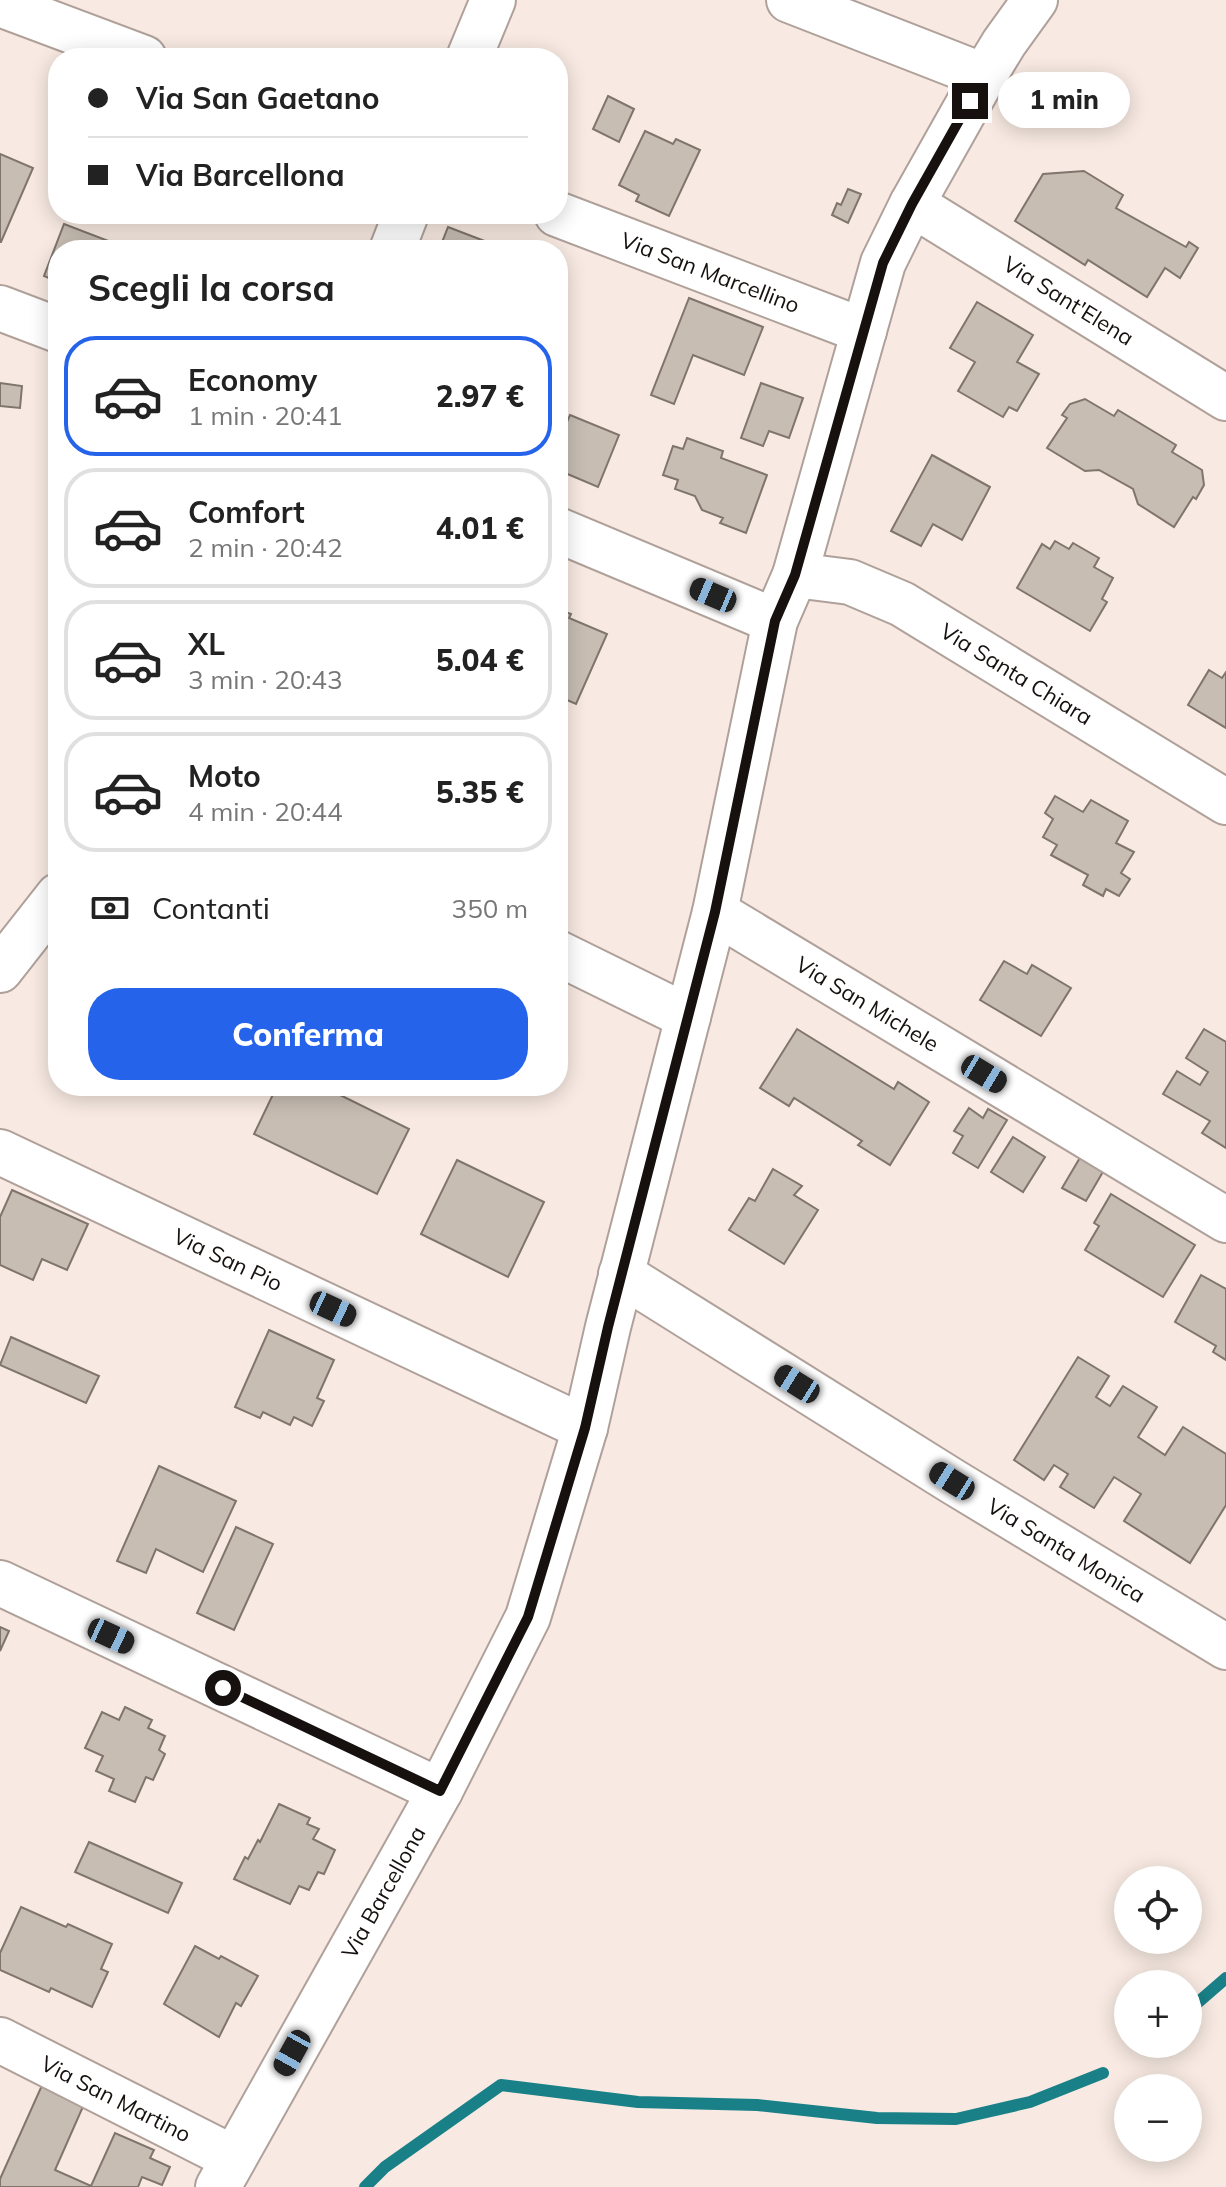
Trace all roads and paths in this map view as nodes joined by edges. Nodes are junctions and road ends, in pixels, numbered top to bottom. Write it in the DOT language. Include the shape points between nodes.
graph roads {
  1 [pos="493,0"];
  2 [pos="789,0"];
  3 [pos="1035,0"];
  4 [pos="0,4"];
  5 [pos="117,48"];
  6 [pos="473,48"];
  7 [pos="984,76"];
  8 [pos="912,204"];
  9 [pos="568,218"];
  10 [pos="0,308"];
  11 [pos="48,326"];
  12 [pos="864,331"];
  13 [pos="1226,398"];
  14 [pos="568,534"];
  15 [pos="795,575"];
  16 [pos="775,621"];
  17 [pos="1226,802"];
  18 [pos="48,909"];
  19 [pos="715,912"];
  20 [pos="568,958"];
  21 [pos="0,970"];
  22 [pos="688,1017"];
  23 [pos="0,1152"];
  24 [pos="1226,1220"];
  25 [pos="621,1274"];
  26 [pos="585,1428"];
  27 [pos="0,1583"];
  28 [pos="1226,1647"];
  29 [pos="440,1791"];
  30 [pos="0,2040"];
  31 [pos="225,2172"];
  1 -- 6 [label="street"];
  2 -- 7 [label="street"];
  3 -- 7 [label="street, Via Barcellona"];
  4 -- 5 [label="street"];
  7 -- 8 [label="street, Via Barcellona"];
  8 -- 12 [label="street, Via Barcellona" via="883,263"];
  8 -- 13 [label="street, Via Sant'Elena"];
  9 -- 12 [label="street, Via San Marcellino"];
  10 -- 11 [label="street"];
  12 -- 15 [label="street, Via Barcellona"];
  14 -- 16 [label="street"];
  15 -- 16 [label="street, Via Barcellona"];
  15 -- 17 [label="street, Via Santa Chiara" via="850,582 902,604"];
  16 -- 19 [label="street, Via Barcellona"];
  18 -- 21 [label="street"];
  19 -- 22 [label="street, Via Barcellona"];
  19 -- 24 [label="street, Via San Michele"];
  20 -- 22 [label="street"];
  22 -- 25 [label="street, Via Barcellona"];
  23 -- 26 [label="street, Via San Pio"];
  25 -- 26 [label="street, Via Barcellona"];
  25 -- 28 [label="street, Via Santa Monica"];
  26 -- 29 [label="street, Via Barcellona" via="528,1617"];
  27 -- 29 [label="street"];
  29 -- 31 [label="street, Via Barcellona"];
  30 -- 31 [label="street, Via San Martino"];
}
